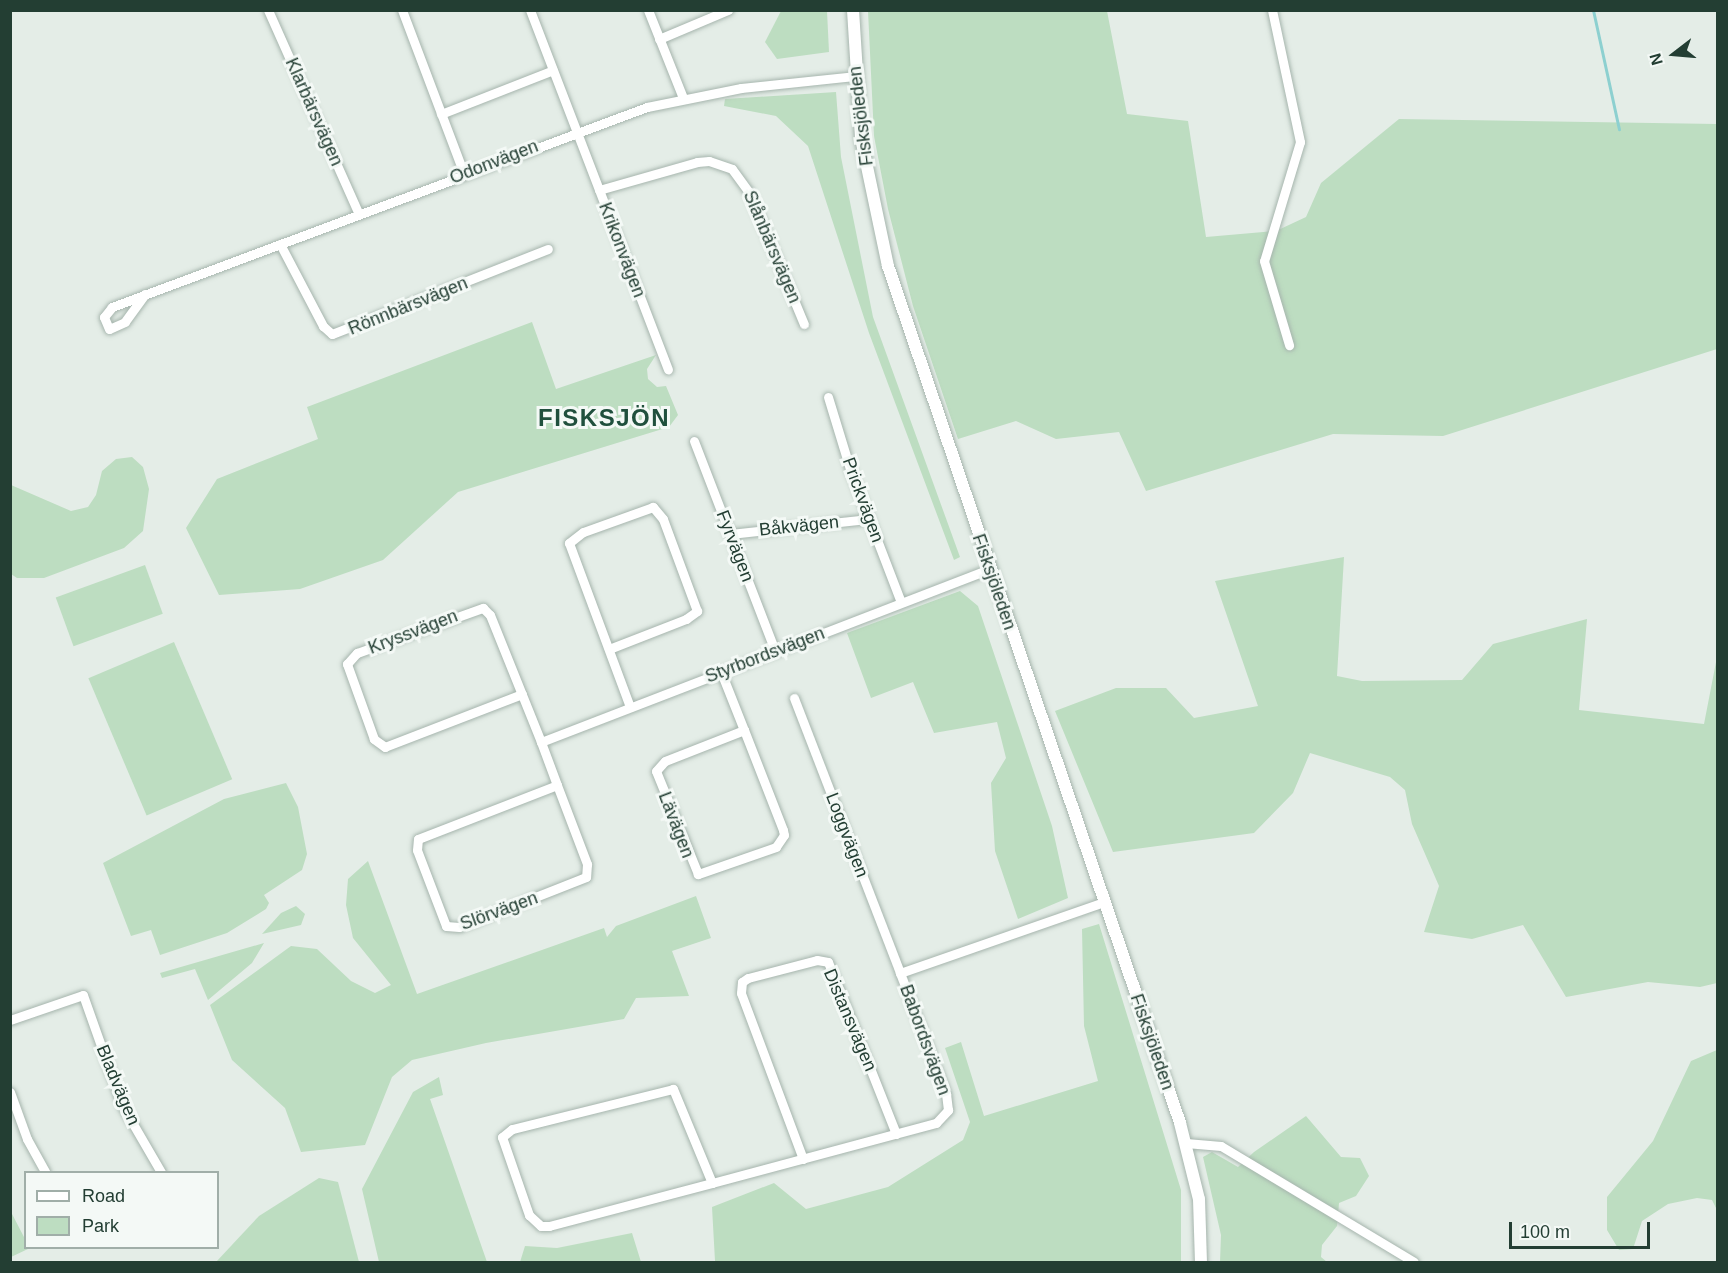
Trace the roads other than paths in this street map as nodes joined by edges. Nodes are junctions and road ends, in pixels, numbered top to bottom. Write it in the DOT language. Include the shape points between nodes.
graph roads {
  1 [pos="268,10"];
  2 [pos="402,10"];
  3 [pos="531,10"];
  4 [pos="648,10"];
  5 [pos="728,10"];
  6 [pos="854,10"];
  7 [pos="1272,10"];
  8 [pos="659,39"];
  9 [pos="553,70"];
  10 [pos="855,76"];
  11 [pos="683,98"];
  12 [pos="441,114"];
  13 [pos="577,131"];
  14 [pos="464,174"];
  15 [pos="599,190"];
  16 [pos="359,214"];
  17 [pos="280,244"];
  18 [pos="548,249"];
  19 [pos="145,294"];
  20 [pos="804,324"];
  21 [pos="1288,345"];
  22 [pos="668,369"];
  23 [pos="828,397"];
  24 [pos="694,441"];
  25 [pos="869,519"];
  26 [pos="730,534"];
  27 [pos="990,569"];
  28 [pos="901,602"];
  29 [pos="609,649"];
  30 [pos="775,651"];
  31 [pos="721,672"];
  32 [pos="522,694"];
  33 [pos="795,698"];
  34 [pos="630,707"];
  35 [pos="744,730"];
  36 [pos="541,742"];
  37 [pos="557,785"];
  38 [pos="1104,902"];
  39 [pos="900,972"];
  40 [pos="10,1020"];
  41 [pos="10,1092"];
  42 [pos="896,1134"];
  43 [pos="1186,1143"];
  44 [pos="803,1159"];
  45 [pos="44,1171"];
  46 [pos="160,1171"];
  47 [pos="712,1183"];
  48 [pos="1201,1263"];
  49 [pos="1414,1263"];
  1 -- 16 [label="street, Klarbärsvägen"];
  2 -- 12 [label="street"];
  3 -- 9 [label="street, Krikonvägen"];
  4 -- 8 [label="street"];
  5 -- 8 [label="street"];
  6 -- 10 [label="street, Fisksjöleden"];
  7 -- 21 [label="street" via="1300,142 1264,261"];
  8 -- 11 [label="street"];
  9 -- 12 [label="street"];
  9 -- 13 [label="street, Krikonvägen"];
  10 -- 11 [label="street, Odonvägen"];
  10 -- 27 [label="street, Fisksjöleden" via="866,168 886,257"];
  11 -- 13 [label="street, Odonvägen"];
  12 -- 14 [label="street"];
  13 -- 14 [label="street, Odonvägen"];
  13 -- 15 [label="street, Krikonvägen"];
  14 -- 16 [label="street, Odonvägen"];
  15 -- 20 [label="street, Slånbärsvägen" via="697,162 709,161 732,169 749,192"];
  15 -- 22 [label="street, Krikonvägen"];
  16 -- 17 [label="street, Odonvägen"];
  17 -- 18 [label="street, Rönnbärsvägen" via="323,326 332,334"];
  17 -- 19 [label="street, Odonvägen"];
  19 -- 19 [label="street, Odonvägen" via="120,327 109,329 104,317 112,307"];
  23 -- 25 [label="street, Prickvägen"];
  24 -- 26 [label="street, Fyrvägen"];
  25 -- 26 [label="street, Båkvägen"];
  25 -- 28 [label="street, Prickvägen"];
  26 -- 30 [label="street, Fyrvägen"];
  27 -- 28 [label="street, Styrbordsvägen"];
  27 -- 38 [label="street, Fisksjöleden"];
  28 -- 30 [label="street, Styrbordsvägen"];
  29 -- 29 [label="street" via="569,543 583,532 652,507 663,519 697,611 693,616"];
  29 -- 34 [label="street"];
  30 -- 31 [label="street, Styrbordsvägen"];
  31 -- 34 [label="street, Styrbordsvägen"];
  31 -- 35 [label="street, Lävägen"];
  32 -- 32 [label="street, Kryssvägen" via="490,615 483,608 357,653 347,663 374,739 385,747"];
  32 -- 36 [label="street, Kryssvägen"];
  33 -- 39 [label="street, Loggvägen"];
  34 -- 36 [label="street, Styrbordsvägen"];
  35 -- 35 [label="street, Lävägen" via="783,830 782,841 776,847 698,874 656,771 665,760"];
  36 -- 37 [label="street, Slörvägen"];
  37 -- 37 [label="street, Slörvägen" via="587,864 586,877 459,927 446,926 415,844 418,839"];
  38 -- 39 [label="street, Babordsvägen"];
  38 -- 43 [label="street, Fisksjöleden"];
  39 -- 42 [label="street, Babordsvägen" via="948,1102 945,1117 936,1123"];
  40 -- 46 [label="street, Bladvägen" via="83,995 120,1098"];
  41 -- 45 [label="street"];
  42 -- 44 [label="street, Babordsvägen"];
  42 -- 44 [label="street, Distansvägen" via="828,962 816,960 748,978 742,982 741,993"];
  43 -- 48 [label="street, Fisksjöleden" via="1198,1199"];
  43 -- 49 [label="street" via="1221,1146"];
  44 -- 47 [label="street, Babordsvägen"];
  47 -- 47 [label="street, Babordsvägen" via="541,1226 529,1215 502,1137 512,1129 673,1089"];
}
